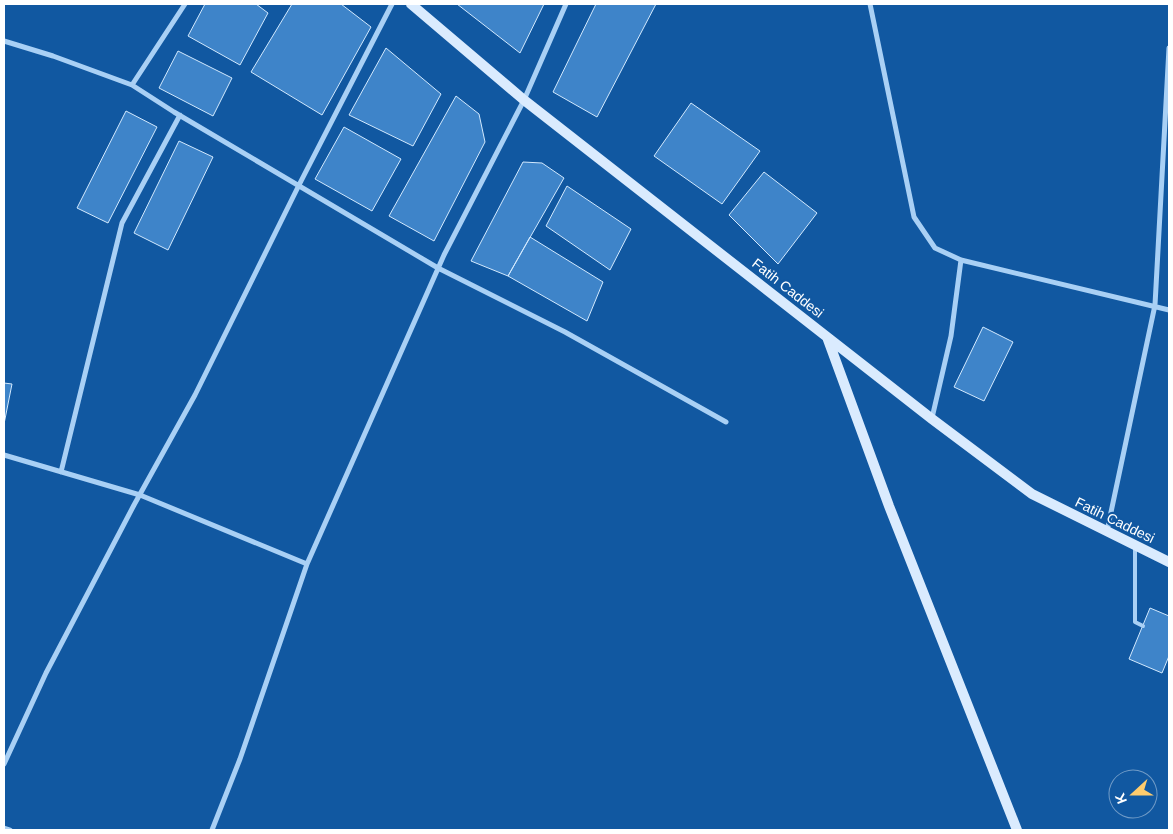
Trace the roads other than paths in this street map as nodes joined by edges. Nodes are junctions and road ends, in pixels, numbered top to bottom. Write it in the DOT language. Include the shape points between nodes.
graph roads {
  1 [pos="185,4"];
  2 [pos="392,4"];
  3 [pos="411,4"];
  4 [pos="566,4"];
  5 [pos="870,4"];
  6 [pos="4,41"];
  7 [pos="1169,48"];
  8 [pos="132,85"];
  9 [pos="524,100"];
  10 [pos="180,116"];
  11 [pos="1167,133"];
  12 [pos="299,185"];
  13 [pos="960,260"];
  14 [pos="438,268"];
  15 [pos="1155,306"];
  16 [pos="1169,310"];
  17 [pos="827,336"];
  18 [pos="932,419"];
  19 [pos="726,422"];
  20 [pos="4,455"];
  21 [pos="60,472"];
  22 [pos="140,495"];
  23 [pos="1107,531"];
  24 [pos="1135,545"];
  25 [pos="1169,562"];
  26 [pos="307,564"];
  27 [pos="1143,626"];
  28 [pos="4,764"];
  29 [pos="4,828"];
  30 [pos="10,830"];
  31 [pos="212,830"];
  32 [pos="1017,830"];
  1 -- 8 [label="street"];
  2 -- 12 [label="street"];
  3 -- 9 [label="street, Fatih Caddesi"];
  4 -- 9 [label="street"];
  5 -- 13 [label="street" via="914,217 935,248"];
  6 -- 8 [label="street"];
  7 -- 11 [label="street"];
  8 -- 10 [label="street"];
  9 -- 14 [label="street"];
  9 -- 17 [label="street, Fatih Caddesi"];
  10 -- 12 [label="street"];
  10 -- 21 [label="street" via="122,224"];
  11 -- 15 [label="street"];
  12 -- 14 [label="street"];
  12 -- 22 [label="street" via="196,395"];
  13 -- 15 [label="street"];
  13 -- 18 [label="street" via="951,336"];
  14 -- 19 [label="street" via="565,332"];
  14 -- 26 [label="street"];
  15 -- 16 [label="street"];
  15 -- 23 [label="street"];
  17 -- 18 [label="street, Fatih Caddesi"];
  17 -- 32 [label="street" via="889,506"];
  18 -- 23 [label="street, Fatih Caddesi" via="1032,494"];
  20 -- 21 [label="street"];
  21 -- 22 [label="street"];
  22 -- 26 [label="street"];
  22 -- 28 [label="street" via="46,673"];
  23 -- 24 [label="street, Fatih Caddesi"];
  24 -- 25 [label="street, Fatih Caddesi"];
  24 -- 27 [label="lane" via="1135,622"];
  26 -- 31 [label="street"];
  29 -- 30 [label="street"];
}
